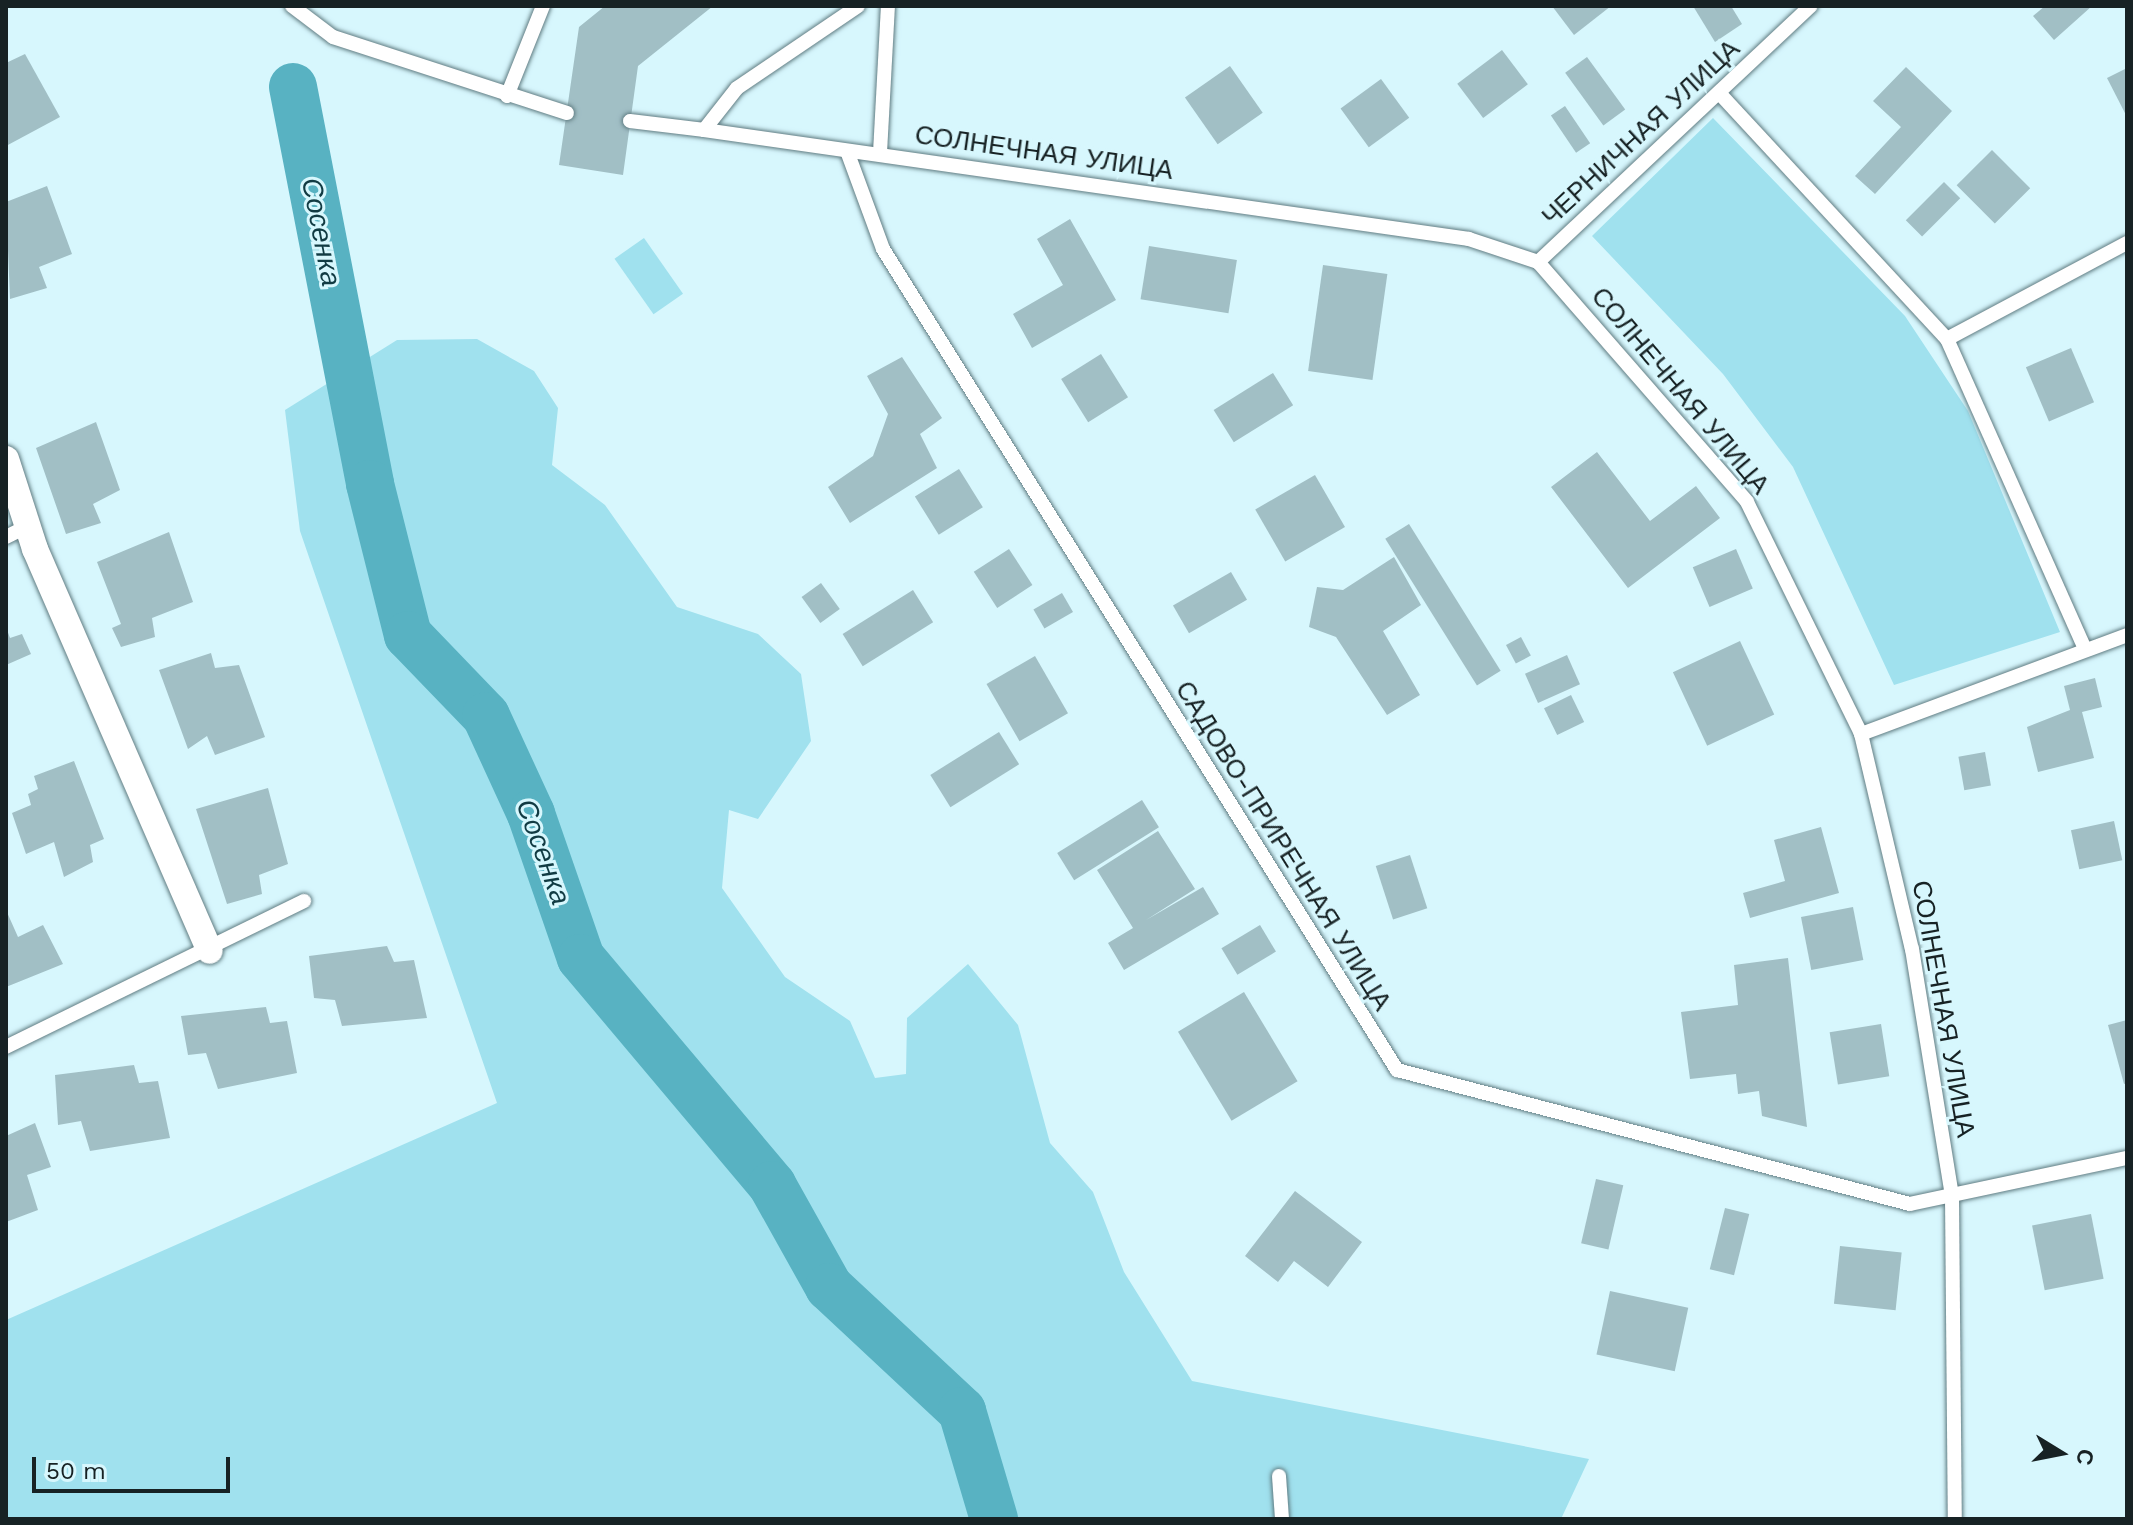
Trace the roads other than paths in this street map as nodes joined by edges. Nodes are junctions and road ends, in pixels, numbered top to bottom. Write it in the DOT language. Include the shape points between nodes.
graph roads {
  1 [pos="292,6"];
  2 [pos="543,6"];
  3 [pos="858,6"];
  4 [pos="888,6"];
  5 [pos="1811,6"];
  6 [pos="1720,94"];
  7 [pos="507,96"];
  8 [pos="567,113"];
  9 [pos="630,121"];
  10 [pos="704,130"];
  11 [pos="847,151"];
  12 [pos="880,153"];
  13 [pos="2127,243"];
  14 [pos="1538,262"];
  15 [pos="1947,339"];
  16 [pos="6,459"];
  17 [pos="17,532"];
  18 [pos="2127,635"];
  19 [pos="2084,647"];
  20 [pos="1861,734"];
  21 [pos="304,901"];
  22 [pos="210,951"];
  23 [pos="6,1047"];
  24 [pos="2127,1158"];
  25 [pos="1952,1197"];
  26 [pos="1279,1476"];
  27 [pos="1282,1519"];
  28 [pos="1955,1519"];
  1 -- 7 [label="lane" via="333,37"];
  2 -- 7 [label="lane"];
  3 -- 10 [label="lane" via="737,88"];
  4 -- 12 [label="lane"];
  5 -- 6 [label="lane, ЧЕРНИЧНАЯ УЛИЦА"];
  6 -- 14 [label="lane, ЧЕРНИЧНАЯ УЛИЦА"];
  6 -- 15 [label="lane"];
  7 -- 8 [label="lane"];
  9 -- 10 [label="lane, СОЛНЕЧНАЯ УЛИЦА"];
  10 -- 11 [label="lane, СОЛНЕЧНАЯ УЛИЦА"];
  11 -- 12 [label="lane, СОЛНЕЧНАЯ УЛИЦА"];
  11 -- 25 [label="lane, САДОВО-ПРИРЕЧНАЯ УЛИЦА" via="883,249 1397,1070 1910,1204"];
  12 -- 14 [label="lane, СОЛНЕЧНАЯ УЛИЦА" via="1469,239"];
  13 -- 15 [label="lane"];
  14 -- 20 [label="lane, СОЛНЕЧНАЯ УЛИЦА" via="1747,502"];
  15 -- 19 [label="lane"];
  16 -- 17 [label="street"];
  17 -- 22 [label="street"];
  18 -- 19 [label="lane"];
  19 -- 20 [label="lane"];
  20 -- 25 [label="lane, СОЛНЕЧНАЯ УЛИЦА" via="1912,949"];
  21 -- 22 [label="lane"];
  22 -- 23 [label="lane"];
  24 -- 25 [label="lane, САДОВО-ПРИРЕЧНАЯ УЛИЦА"];
  25 -- 28 [label="lane, СОЛНЕЧНАЯ УЛИЦА"];
  26 -- 27 [label="lane"];
}
